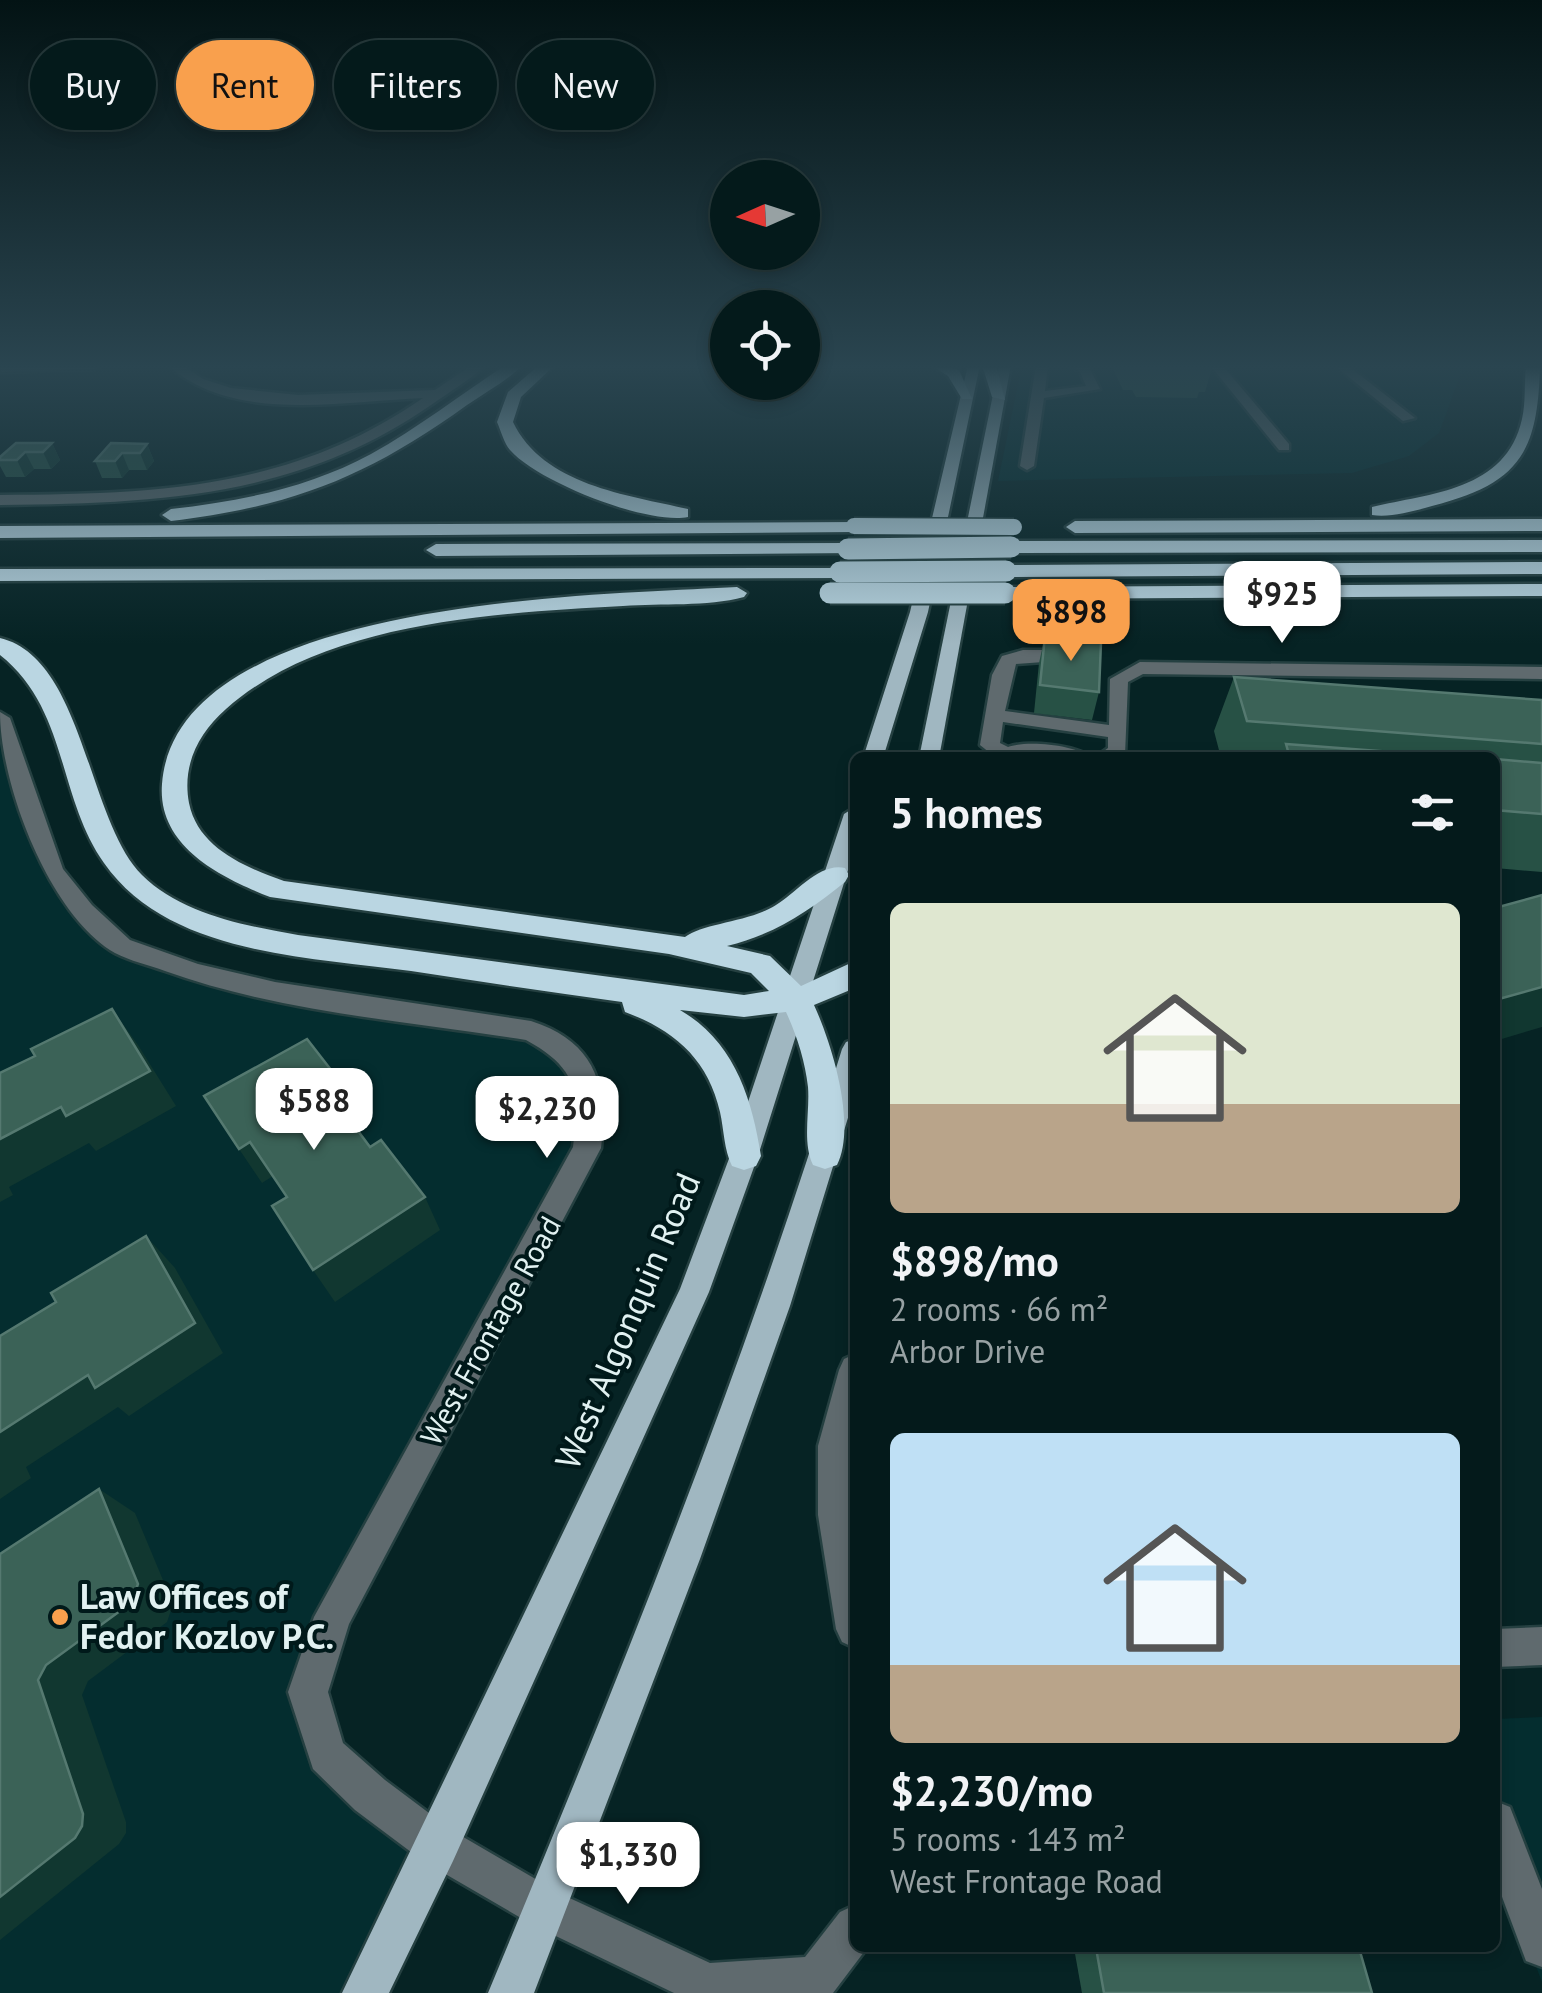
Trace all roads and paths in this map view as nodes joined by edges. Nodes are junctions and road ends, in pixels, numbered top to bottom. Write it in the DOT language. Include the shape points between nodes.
graph roads {
  1 [pos="320,458"];
  2 [pos="376,458"];
  3 [pos="529,458"];
  4 [pos="953,458"];
  5 [pos="988,458"];
  6 [pos="1028,458"];
  7 [pos="1513,458"];
  8 [pos="1027,466"];
  9 [pos="0,500"];
  10 [pos="1542,525"];
  11 [pos="854,526"];
  12 [pos="1130,526"];
  13 [pos="0,529"];
  14 [pos="1012,537"];
  15 [pos="1542,546"];
  16 [pos="0,551"];
  17 [pos="1542,568"];
  18 [pos="0,575"];
  19 [pos="1542,590"];
  20 [pos="1340,591"];
  21 [pos="737,592"];
  22 [pos="0,594"];
  23 [pos="1542,606"];
  24 [pos="0,644"];
  25 [pos="1081,655"];
  26 [pos="1542,674"];
  27 [pos="994,715"];
  28 [pos="0,718"];
  29 [pos="1118,732"];
  30 [pos="875,752"];
  31 [pos="930,752"];
  32 [pos="997,752"];
  33 [pos="1116,752"];
  34 [pos="850,829"];
  35 [pos="835,875"];
  36 [pos="669,944"];
  37 [pos="850,976"];
  38 [pos="551,981"];
  39 [pos="796,1000"];
  40 [pos="850,1067"];
  41 [pos="825,1155"];
  42 [pos="744,1156"];
  43 [pos="850,1389"];
  44 [pos="850,1600"];
  45 [pos="1542,1646"];
  46 [pos="1500,1648"];
  47 [pos="1500,1835"];
  48 [pos="438,1846"];
  49 [pos="548,1910"];
  50 [pos="850,1934"];
  51 [pos="1542,1944"];
  52 [pos="365,1993"];
  53 [pos="511,1993"];
  1 -- 9 [label="street" via="249,482 154,497"];
  2 -- 13 [label="highway" via="297,490 180,514"];
  3 -- 11 [label="highway" via="591,492 645,507"];
  4 -- 30 [label="main road" via="919,612"];
  5 -- 31 [label="main road"];
  6 -- 8 [label="street"];
  7 -- 12 [label="highway" via="1497,476 1461,494 1368,513"];
  10 -- 12 [label="highway"];
  11 -- 13 [label="highway"];
  11 -- 14 [label="highway, bridge"];
  12 -- 14 [label="highway"];
  14 -- 15 [label="highway"];
  14 -- 16 [label="highway, bridge" via="848,548"];
  17 -- 18 [label="highway, bridge"];
  19 -- 20 [label="highway"];
  20 -- 21 [label="highway, bridge"];
  20 -- 23 [label="highway"];
  21 -- 22 [label="highway"];
  21 -- 36 [label="highway" via="470,613 356,636 281,664 218,702 190,732 174,767 176,806 193,842 224,867 280,890"];
  24 -- 38 [label="highway" via="20,658 54,702 106,840 130,879 151,896 235,932"];
  25 -- 27 [label="street" via="1008,660"];
  26 -- 29 [label="street" via="1140,668 1119,679"];
  27 -- 29 [label="street"];
  27 -- 32 [label="street" via="990,745"];
  28 -- 48 [label="street, West Frontage Road" via="53,871 122,946 275,992 532,1031 562,1046 589,1083 587,1148 333,1617 308,1692 327,1754"];
  29 -- 33 [label="street"];
  34 -- 35 [label="main road, West Algonquin Road"];
  35 -- 36 [label="highway" via="788,915 761,928"];
  35 -- 39 [label="main road, West Algonquin Road"];
  36 -- 39 [label="highway" via="760,964"];
  37 -- 39 [label="highway"];
  38 -- 39 [label="highway" via="744,1006"];
  38 -- 42 [label="highway" via="659,1010 695,1031 727,1076"];
  39 -- 41 [label="highway" via="818,1056"];
  39 -- 42 [label="main road, West Algonquin Road"];
  40 -- 41 [label="main road"];
  41 -- 49 [label="main road" via="703,1509"];
  42 -- 48 [label="main road, West Algonquin Road" via="694,1292"];
  43 -- 44 [label="street" via="835,1446 836,1516"];
  45 -- 46 [label="street"];
  47 -- 51 [label="street"];
  48 -- 49 [label="street, West Frontage Road"];
  48 -- 52 [label="main road, West Algonquin Road"];
  49 -- 50 [label="street, West Frontage Road" via="708,1986 816,1978"];
  49 -- 53 [label="main road"];
}
